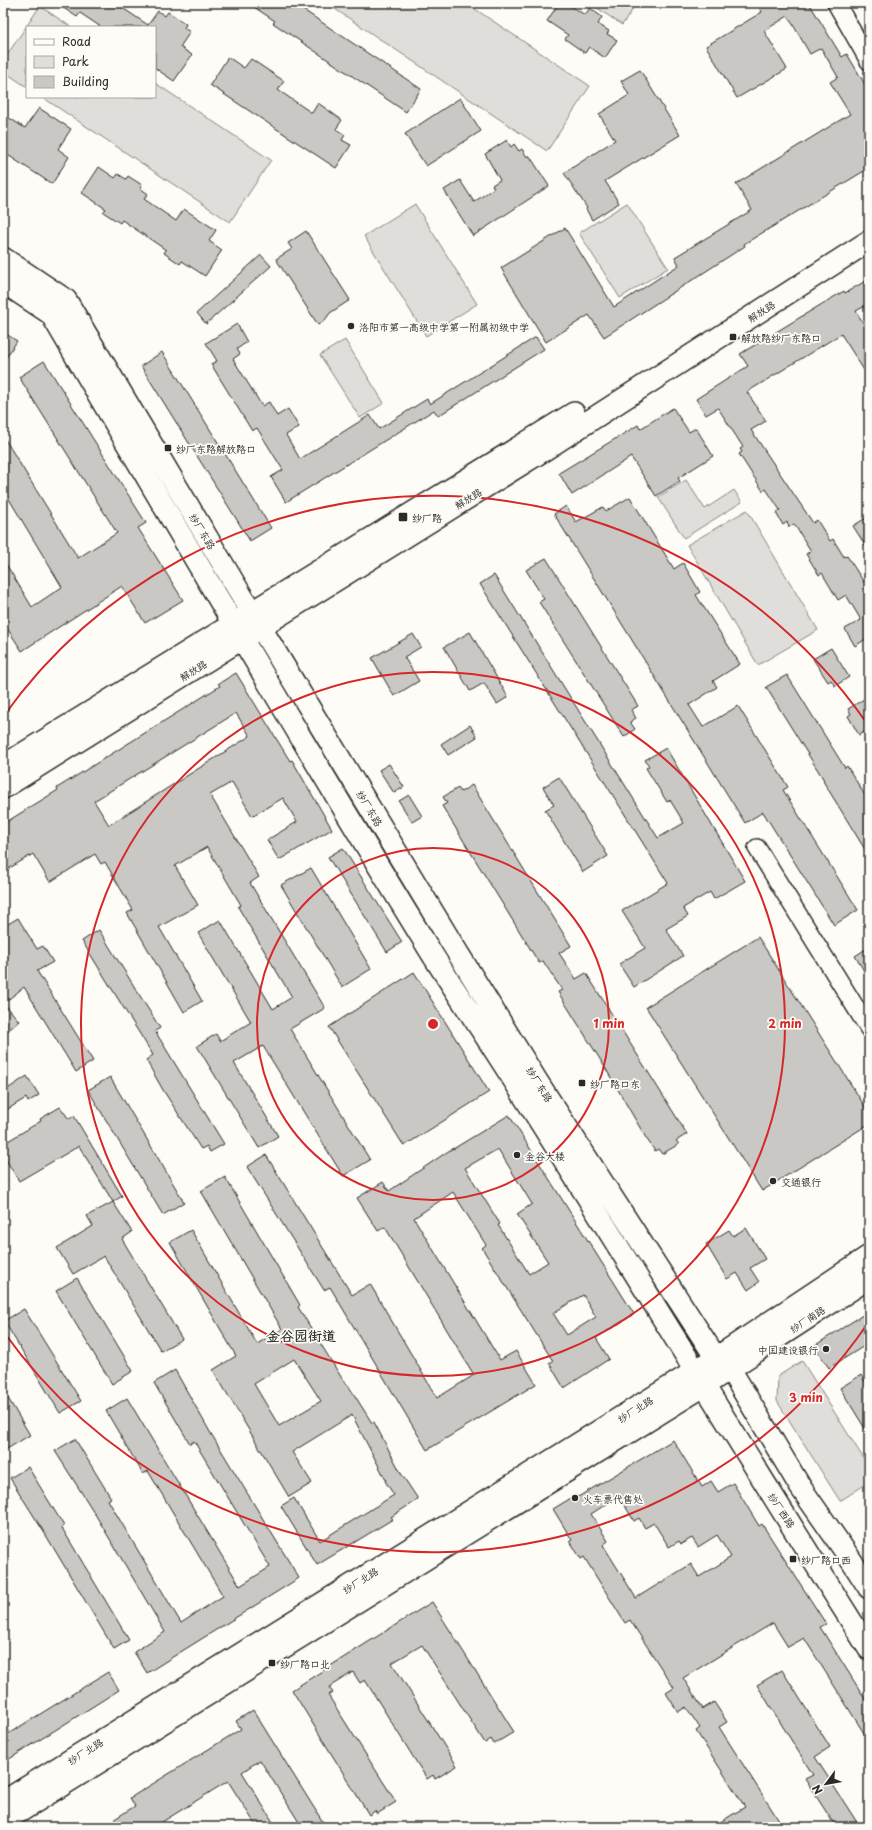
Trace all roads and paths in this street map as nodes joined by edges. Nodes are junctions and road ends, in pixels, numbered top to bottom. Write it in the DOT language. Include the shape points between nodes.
graph roads {
  1 [pos="836,3"];
  2 [pos="869,61"];
  3 [pos="869,229"];
  4 [pos="869,242"];
  5 [pos="3,258"];
  6 [pos="3,282"];
  7 [pos="257,620"];
  8 [pos="238,632"];
  9 [pos="3,766"];
  10 [pos="3,788"];
  11 [pos="756,848"];
  12 [pos="869,1029"];
  13 [pos="869,1256"];
  14 [pos="869,1278"];
  15 [pos="723,1363"];
  16 [pos="700,1378"];
  17 [pos="869,1588"];
  18 [pos="869,1648"];
  19 [pos="3,1802"];
  20 [pos="3,1822"];
  1 -- 2 [label="street"];
  3 -- 7 [label="main road, 解放路"];
  4 -- 7 [label="main road, 解放路" via="541,452"];
  5 -- 7 [label="main road, 纱厂东路" via="66,300"];
  6 -- 8 [label="main road, 纱厂东路" via="51,314"];
  7 -- 8 [label="main road, 解放路"];
  7 -- 15 [label="main road, 纱厂东路" via="529,1067"];
  8 -- 9 [label="main road, 解放路"];
  8 -- 10 [label="main road, 解放路"];
  8 -- 16 [label="main road, 纱厂东路" via="432,954"];
  11 -- 12 [label="street"];
  13 -- 15 [label="main road, 纱厂南路"];
  14 -- 15 [label="main road, 纱厂南路"];
  15 -- 16 [label="main road, 纱厂南路"];
  15 -- 17 [label="main road" via="801,1488"];
  16 -- 18 [label="main road, 纱厂西路"];
  16 -- 19 [label="main road, 纱厂北路"];
  16 -- 20 [label="main road, 纱厂北路"];
}
